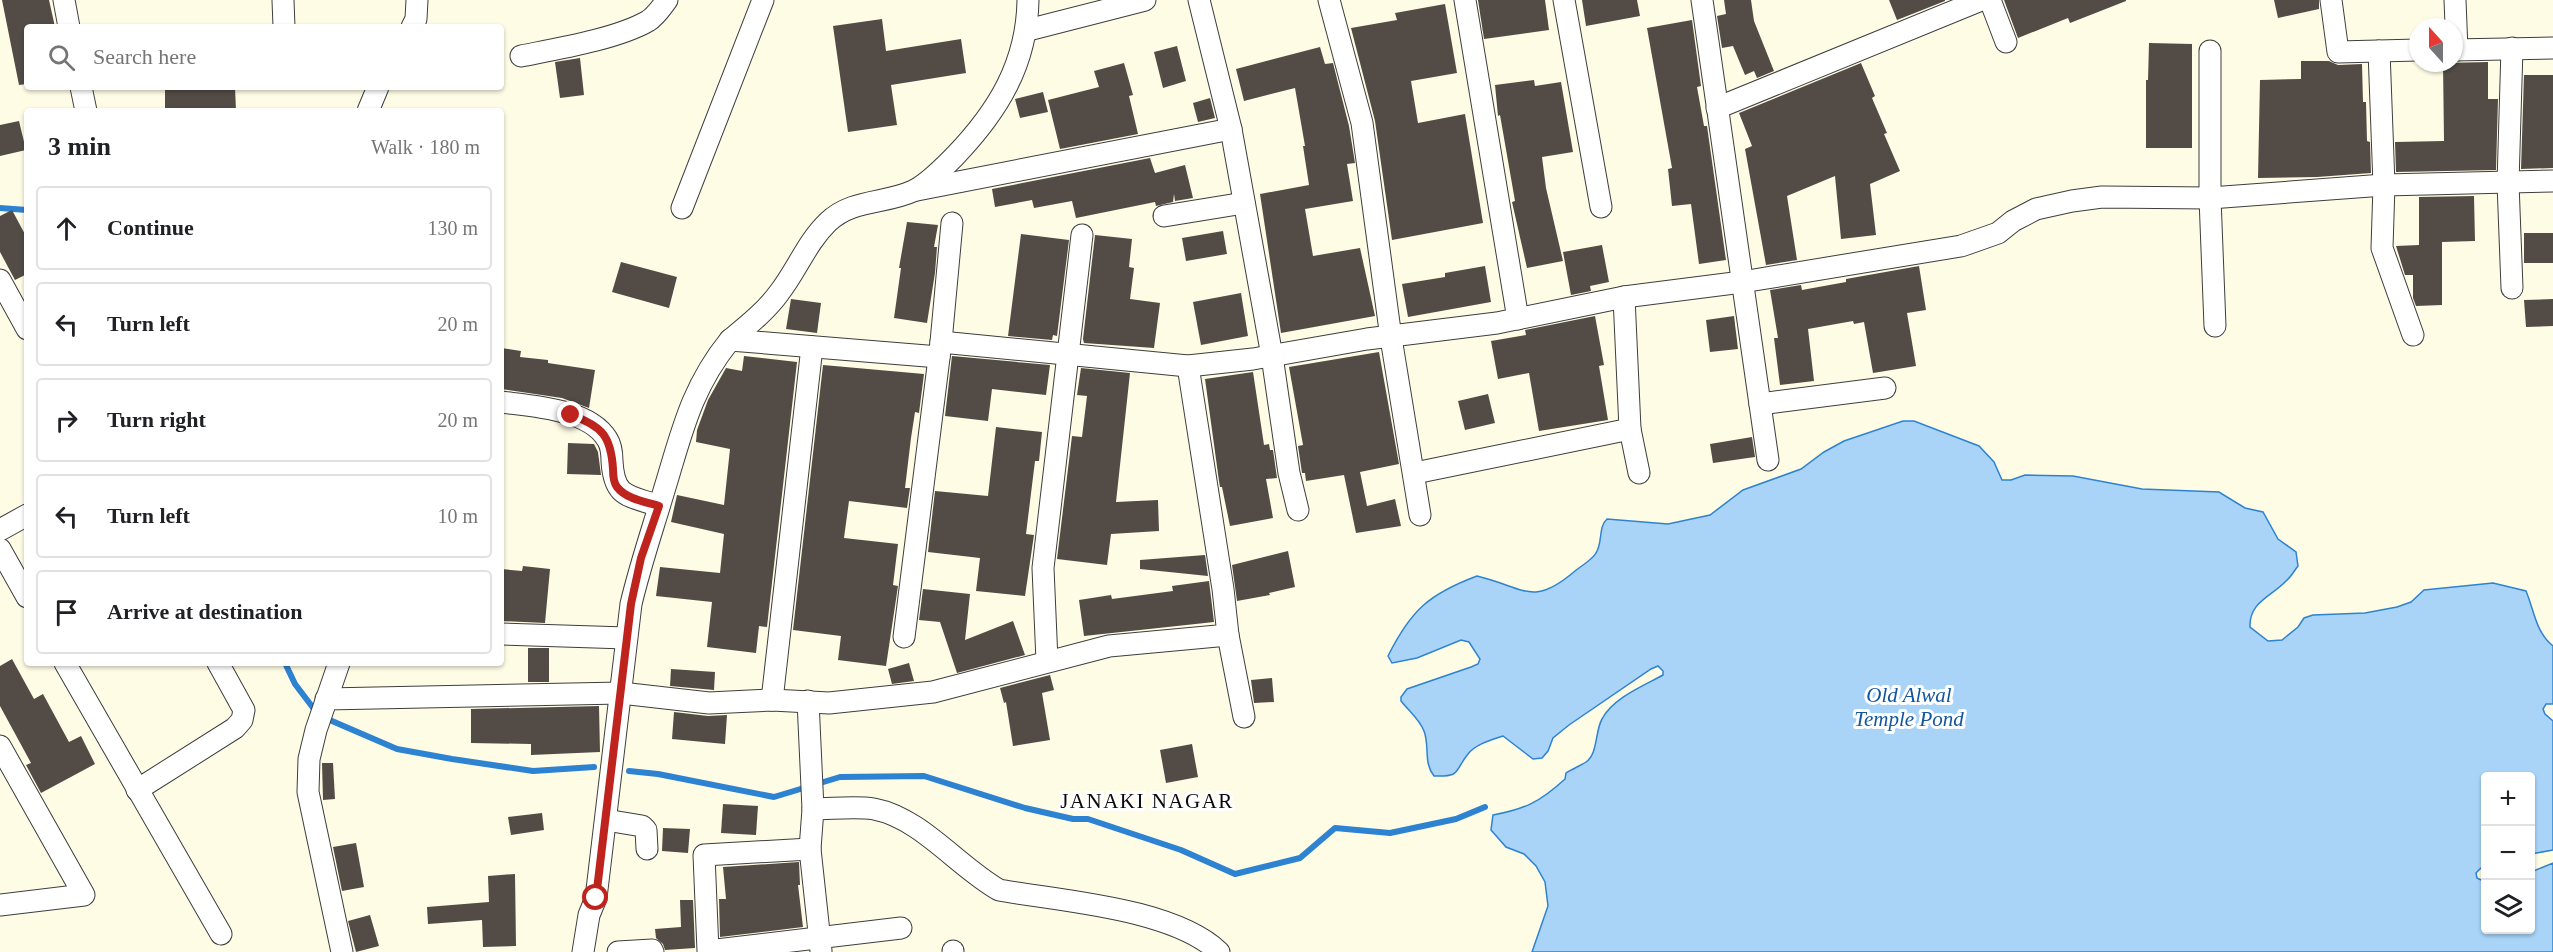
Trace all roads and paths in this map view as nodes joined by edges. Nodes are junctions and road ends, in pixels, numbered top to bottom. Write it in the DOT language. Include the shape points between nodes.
graph roads {
  1 [pos="64,0"];
  2 [pos="282,0"];
  3 [pos="417,0"];
  4 [pos="667,0"];
  5 [pos="763,0"];
  6 [pos="1028,0"];
  7 [pos="1145,0"];
  8 [pos="1199,0"];
  9 [pos="1329,0"];
  10 [pos="1465,0"];
  11 [pos="1564,0"];
  12 [pos="1702,0"];
  13 [pos="1980,0"];
  14 [pos="1990,0"];
  15 [pos="2331,0"];
  16 [pos="2455,0"];
  17 [pos="2455,18"];
  18 [pos="68,24"];
  19 [pos="284,24"];
  20 [pos="414,24"];
  21 [pos="1028,30"];
  22 [pos="2006,42"];
  23 [pos="2512,48"];
  24 [pos="2553,48"];
  25 [pos="2409,50"];
  26 [pos="2463,50"];
  27 [pos="2210,51"];
  28 [pos="2379,51"];
  29 [pos="521,56"];
  30 [pos="82,90"];
  31 [pos="377,90"];
  32 [pos="85,108"];
  33 [pos="369,108"];
  34 [pos="1717,108"];
  35 [pos="1231,129"];
  36 [pos="2553,181"];
  37 [pos="2508,183"];
  38 [pos="2384,185"];
  39 [pos="913,191"];
  40 [pos="2210,198"];
  41 [pos="1244,203"];
  42 [pos="1600,207"];
  43 [pos="682,208"];
  44 [pos="1164,216"];
  45 [pos="952,223"];
  46 [pos="1082,235"];
  47 [pos="0,280"];
  48 [pos="1742,282"];
  49 [pos="2512,288"];
  50 [pos="1624,297"];
  51 [pos="1518,319"];
  52 [pos="24,324"];
  53 [pos="2215,326"];
  54 [pos="2413,335"];
  55 [pos="1391,338"];
  56 [pos="730,340"];
  57 [pos="812,347"];
  58 [pos="940,349"];
  59 [pos="1069,354"];
  60 [pos="1272,356"];
  61 [pos="1188,366"];
  62 [pos="1885,388"];
  63 [pos="504,402"];
  64 [pos="1760,404"];
  65 [pos="1630,429"];
  66 [pos="1768,460"];
  67 [pos="1415,473"];
  68 [pos="1639,473"];
  69 [pos="659,506"];
  70 [pos="1298,510"];
  71 [pos="1420,515"];
  72 [pos="24,517"];
  73 [pos="0,530"];
  74 [pos="0,549"];
  75 [pos="24,592"];
  76 [pos="504,634"];
  77 [pos="1228,635"];
  78 [pos="904,637"];
  79 [pos="626,638"];
  80 [pos="1047,661"];
  81 [pos="67,666"];
  82 [pos="220,666"];
  83 [pos="338,666"];
  84 [pos="621,693"];
  85 [pos="326,699"];
  86 [pos="772,700"];
  87 [pos="808,701"];
  88 [pos="1244,717"];
  89 [pos="0,746"];
  90 [pos="137,790"];
  91 [pos="812,802"];
  92 [pos="606,820"];
  93 [pos="648,849"];
  94 [pos="810,849"];
  95 [pos="0,905"];
  96 [pos="901,928"];
  97 [pos="221,934"];
  98 [pos="821,945"];
  99 [pos="342,952"];
  100 [pos="583,952"];
  101 [pos="618,952"];
  102 [pos="653,952"];
  103 [pos="1219,952"];
  1 -- 18 [label="street"];
  2 -- 19 [label="street"];
  3 -- 20 [label="street"];
  4 -- 29 [label="street" via="648,21 626,30"];
  5 -- 43 [label="street"];
  6 -- 21 [label="street"];
  7 -- 21 [label="street"];
  8 -- 35 [label="street"];
  9 -- 55 [label="street" via="1362,123"];
  10 -- 51 [label="street"];
  11 -- 42 [label="street"];
  12 -- 34 [label="street"];
  13 -- 34 [label="street"];
  14 -- 22 [label="street"];
  15 -- 28 [label="street" via="2338,52"];
  16 -- 17 [label="street"];
  21 -- 39 [label="street" via="995,110 944,166"];
  23 -- 24 [label="street"];
  23 -- 26 [label="street"];
  23 -- 37 [label="street"];
  25 -- 28 [label="street"];
  27 -- 40 [label="street"];
  28 -- 38 [label="street"];
  30 -- 32 [label="street"];
  31 -- 33 [label="street"];
  34 -- 48 [label="street"];
  35 -- 39 [label="street"];
  35 -- 41 [label="street"];
  36 -- 37 [label="street"];
  37 -- 38 [label="street"];
  37 -- 49 [label="street"];
  38 -- 40 [label="street"];
  38 -- 54 [label="street" via="2382,248"];
  39 -- 56 [label="street" via="842,211 804,252 780,292"];
  40 -- 48 [label="street" via="2072,201 2036,209 1998,233 1961,246"];
  40 -- 53 [label="street"];
  41 -- 44 [label="street"];
  41 -- 60 [label="street"];
  45 -- 58 [label="street"];
  46 -- 59 [label="street"];
  47 -- 52 [label="street"];
  48 -- 50 [label="street"];
  48 -- 64 [label="street"];
  50 -- 51 [label="street"];
  50 -- 65 [label="street"];
  51 -- 55 [label="street"];
  55 -- 60 [label="street"];
  55 -- 67 [label="street"];
  56 -- 57 [label="street"];
  56 -- 69 [label="street" via="701,382"];
  57 -- 58 [label="street"];
  57 -- 86 [label="street"];
  58 -- 59 [label="street"];
  58 -- 78 [label="street"];
  59 -- 61 [label="street"];
  59 -- 80 [label="street" via="1043,568"];
  60 -- 61 [label="street"];
  60 -- 70 [label="street"];
  61 -- 77 [label="street"];
  62 -- 64 [label="street"];
  63 -- 69 [label="street" via="551,409 600,429 608,439 616,486 625,494"];
  64 -- 66 [label="street"];
  65 -- 67 [label="street"];
  65 -- 68 [label="street"];
  67 -- 71 [label="street"];
  69 -- 79 [label="street" via="641,558"];
  72 -- 73 [label="street"];
  74 -- 75 [label="street"];
  76 -- 79 [label="street"];
  77 -- 80 [label="street" via="1109,646"];
  77 -- 88 [label="street"];
  79 -- 84 [label="street"];
  80 -- 87 [label="street" via="933,692 830,703"];
  81 -- 90 [label="street"];
  82 -- 90 [label="street" via="244,710 242,720"];
  83 -- 85 [label="street"];
  84 -- 85 [label="street"];
  84 -- 86 [label="street" via="709,703"];
  84 -- 92 [label="street"];
  85 -- 99 [label="street" via="309,759 308,792"];
  86 -- 87 [label="street"];
  87 -- 91 [label="street"];
  89 -- 95 [label="street" via="84,895"];
  90 -- 97 [label="street"];
  91 -- 94 [label="street"];
  91 -- 103 [label="street" via="890,813 908,822 999,890 1141,915 1188,932"];
  92 -- 93 [label="street" via="642,826"];
  92 -- 100 [label="street" via="596,898"];
  94 -- 98 [label="street"];
  94 -- 98 [label="street" via="704,855 708,951"];
  96 -- 98 [label="street"];
  101 -- 102 [label="street"];
}
